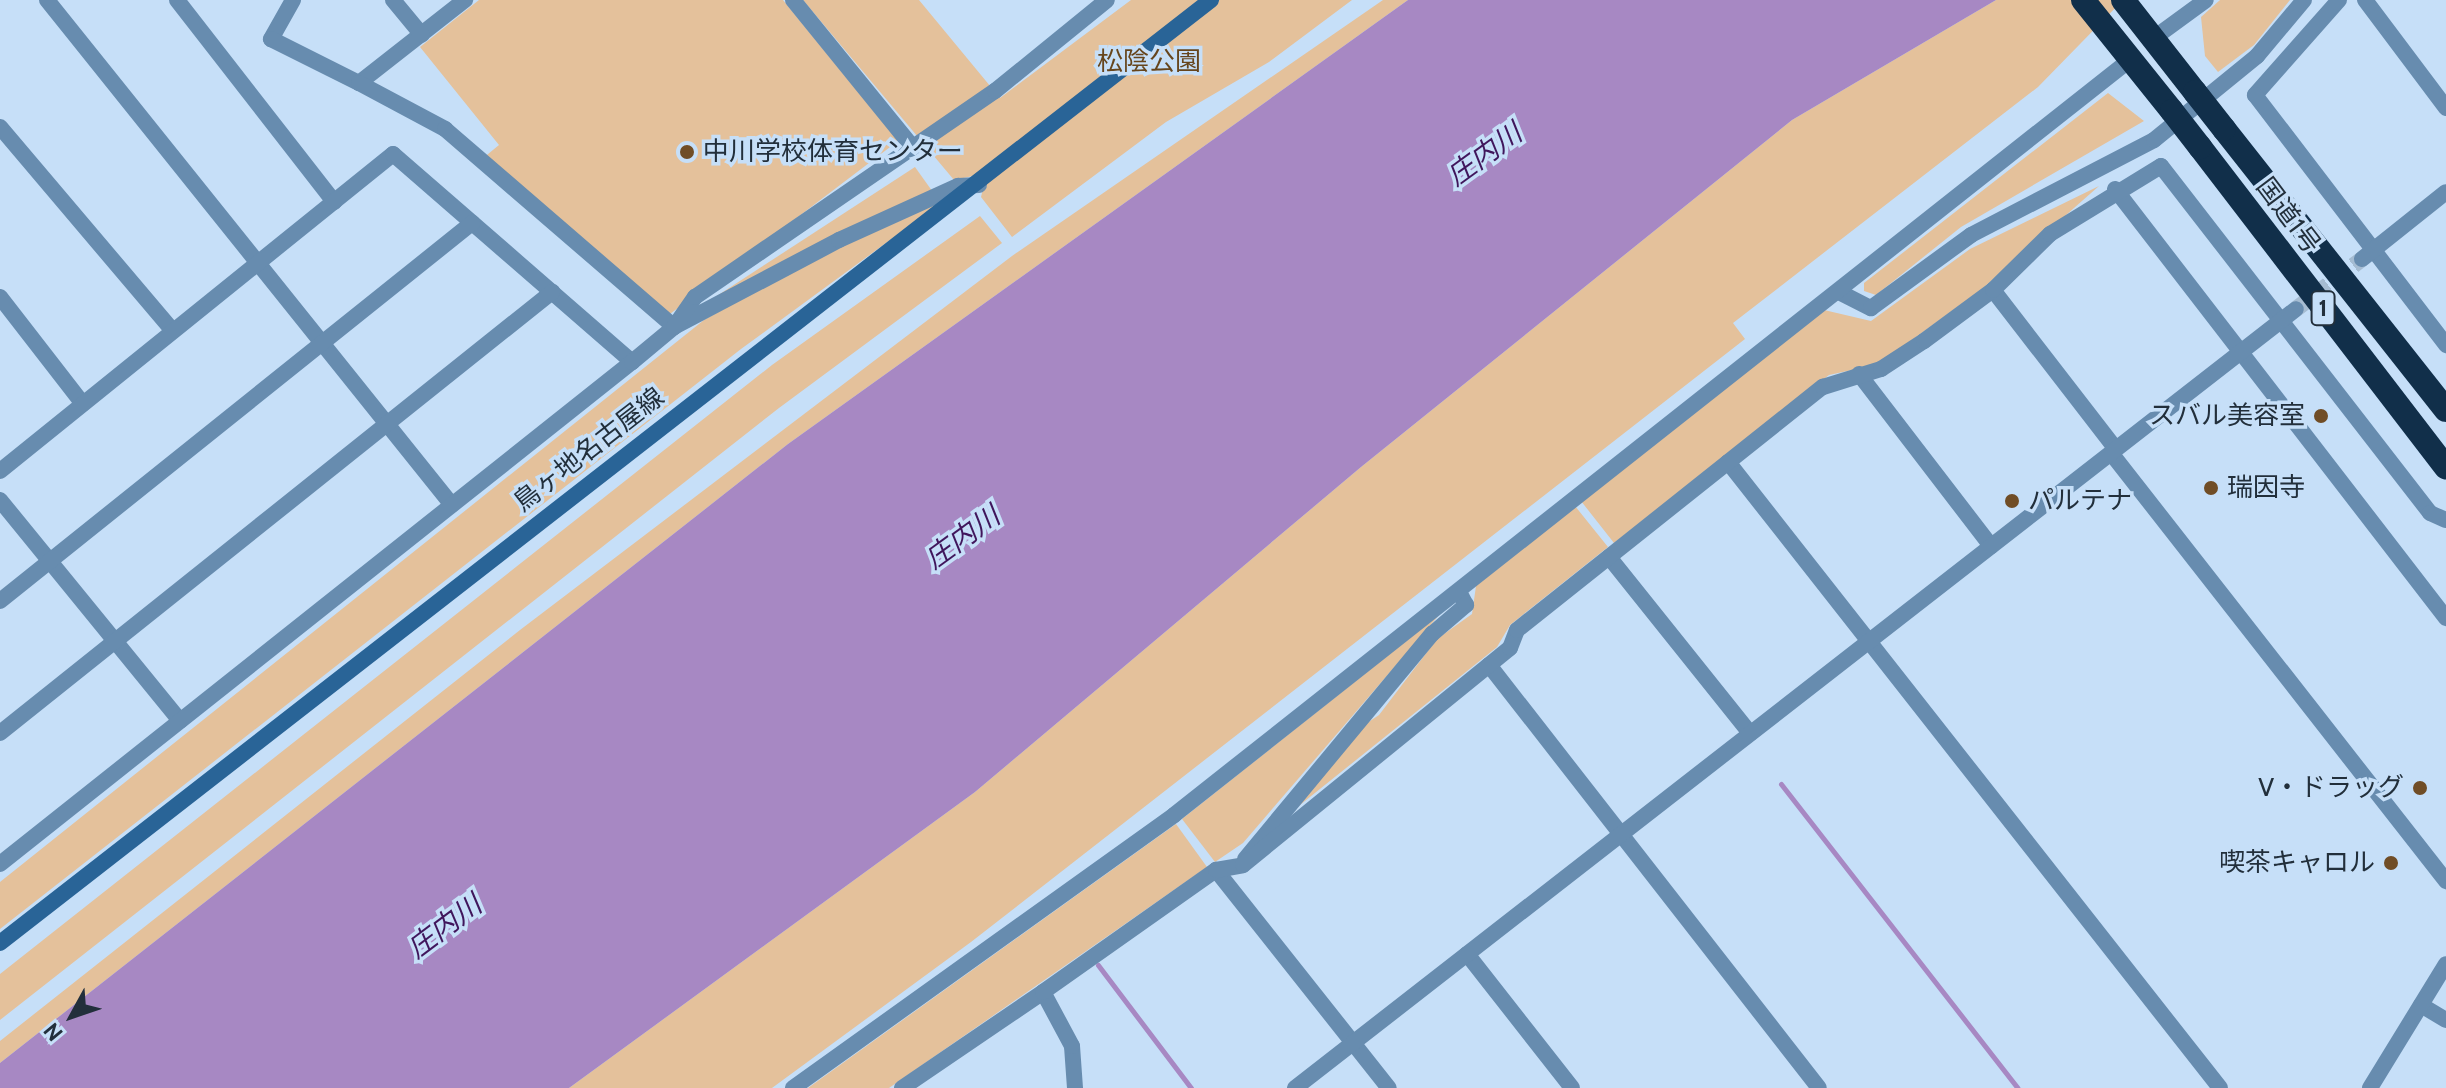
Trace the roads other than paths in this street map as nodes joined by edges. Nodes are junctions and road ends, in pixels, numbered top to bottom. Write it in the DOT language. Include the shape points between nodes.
graph roads {
  1 [pos="47,0"];
  2 [pos="177,0"];
  3 [pos="293,0"];
  4 [pos="393,0"];
  5 [pos="465,0"];
  6 [pos="793,0"];
  7 [pos="1107,0"];
  8 [pos="1211,0"];
  9 [pos="2083,0"];
  10 [pos="2206,0"];
  11 [pos="2304,0"];
  12 [pos="2339,0"];
  13 [pos="2365,0"];
  14 [pos="2130,9"];
  15 [pos="422,35"];
  16 [pos="2154,38"];
  17 [pos="2131,59"];
  18 [pos="359,83"];
  19 [pos="2446,108"];
  20 [pos="0,127"];
  21 [pos="911,145"];
  22 [pos="7,148"];
  23 [pos="979,185"];
  24 [pos="2115,189"];
  25 [pos="2446,192"];
  26 [pos="334,202"];
  27 [pos="472,223"];
  28 [pos="2368,255"];
  29 [pos="256,265"];
  30 [pos="1993,290"];
  31 [pos="552,292"];
  32 [pos="1839,292"];
  33 [pos="0,297"];
  34 [pos="2296,309"];
  35 [pos="2280,322"];
  36 [pos="674,327"];
  37 [pos="173,331"];
  38 [pos="321,344"];
  39 [pos="2446,345"];
  40 [pos="2239,353"];
  41 [pos="632,362"];
  42 [pos="1859,374"];
  43 [pos="83,404"];
  44 [pos="2446,410"];
  45 [pos="386,424"];
  46 [pos="2114,451"];
  47 [pos="1728,462"];
  48 [pos="2446,468"];
  49 [pos="0,471"];
  50 [pos="0,500"];
  51 [pos="452,505"];
  52 [pos="2446,520"];
  53 [pos="1991,546"];
  54 [pos="1609,557"];
  55 [pos="50,561"];
  56 [pos="1459,592"];
  57 [pos="0,601"];
  58 [pos="2446,618"];
  59 [pos="1870,641"];
  60 [pos="115,642"];
  61 [pos="1489,665"];
  62 [pos="180,721"];
  63 [pos="0,733"];
  64 [pos="1750,733"];
  65 [pos="1621,834"];
  66 [pos="0,864"];
  67 [pos="1243,865"];
  68 [pos="1216,870"];
  69 [pos="2446,881"];
  70 [pos="0,943"];
  71 [pos="1467,954"];
  72 [pos="2446,964"];
  73 [pos="1043,992"];
  74 [pos="2421,1005"];
  75 [pos="2446,1020"];
  76 [pos="1354,1042"];
  77 [pos="793,1088"];
  78 [pos="902,1088"];
  79 [pos="1075,1088"];
  80 [pos="1295,1088"];
  81 [pos="1389,1088"];
  82 [pos="1572,1088"];
  83 [pos="1819,1088"];
  84 [pos="2220,1088"];
  85 [pos="2370,1088"];
  1 -- 29 [label="street"];
  2 -- 26 [label="street"];
  3 -- 18 [label="street" via="271,39"];
  4 -- 15 [label="street"];
  5 -- 15 [label="street"];
  6 -- 21 [label="street"];
  7 -- 21 [label="street" via="995,91"];
  8 -- 23 [label="main road, 鳥ヶ地名古屋線"];
  9 -- 17 [label="highway, 国道1号 / 1"];
  10 -- 16 [label="street"];
  11 -- 32 [label="street" via="2257,56 2154,140 1971,235 1871,308"];
  12 -- 28 [label="street" via="2255,95"];
  13 -- 19 [label="street"];
  14 -- 16 [label="highway, 国道1号 / 1"];
  15 -- 18 [label="street"];
  16 -- 44 [label="highway, 国道1号 / 1, bridge"];
  17 -- 32 [label="street"];
  17 -- 48 [label="highway, 国道1号 / 1, bridge"];
  18 -- 36 [label="street" via="445,129"];
  20 -- 22 [label="street"];
  21 -- 36 [label="street" via="695,297"];
  22 -- 37 [label="street"];
  23 -- 36 [label="street" via="958,186 839,240"];
  23 -- 70 [label="main road, 鳥ヶ地名古屋線" via="611,462"];
  24 -- 30 [label="street" via="2050,234"];
  24 -- 35 [label="street" via="2161,166"];
  24 -- 40 [label="street"];
  25 -- 28 [label="street"];
  26 -- 27 [label="street" via="393,154"];
  26 -- 29 [label="street"];
  27 -- 31 [label="street"];
  27 -- 38 [label="street"];
  28 -- 39 [label="street"];
  29 -- 37 [label="street"];
  29 -- 38 [label="street"];
  30 -- 42 [label="street" via="1881,369"];
  30 -- 46 [label="street"];
  31 -- 41 [label="street"];
  31 -- 45 [label="street"];
  32 -- 56 [label="street"];
  33 -- 43 [label="street"];
  34 -- 35 [label="street"];
  35 -- 40 [label="street"];
  35 -- 52 [label="street" via="2430,513"];
  36 -- 41 [label="street"];
  37 -- 43 [label="street"];
  38 -- 45 [label="street"];
  38 -- 55 [label="street"];
  40 -- 46 [label="street"];
  40 -- 58 [label="street"];
  41 -- 51 [label="street"];
  42 -- 47 [label="street" via="1823,387"];
  42 -- 53 [label="street"];
  43 -- 49 [label="street"];
  45 -- 51 [label="street"];
  45 -- 60 [label="street"];
  46 -- 53 [label="street"];
  46 -- 69 [label="street"];
  47 -- 54 [label="street"];
  47 -- 59 [label="street"];
  50 -- 55 [label="street"];
  51 -- 62 [label="street"];
  53 -- 59 [label="street"];
  54 -- 61 [label="street" via="1517,630 1510,648"];
  54 -- 64 [label="street"];
  55 -- 57 [label="street"];
  55 -- 60 [label="street"];
  56 -- 67 [label="street" via="1466,605 1247,849"];
  56 -- 77 [label="street" via="1174,815"];
  59 -- 64 [label="street"];
  59 -- 84 [label="street"];
  60 -- 62 [label="street"];
  60 -- 63 [label="street"];
  61 -- 65 [label="street"];
  61 -- 67 [label="street"];
  62 -- 66 [label="street"];
  64 -- 65 [label="street"];
  65 -- 71 [label="street"];
  65 -- 83 [label="street"];
  67 -- 68 [label="street"];
  68 -- 73 [label="street"];
  68 -- 76 [label="street"];
  71 -- 76 [label="street"];
  71 -- 82 [label="street"];
  72 -- 74 [label="street"];
  73 -- 78 [label="street"];
  73 -- 79 [label="street" via="1072,1046"];
  74 -- 75 [label="street"];
  74 -- 85 [label="street"];
  76 -- 80 [label="street"];
  76 -- 81 [label="street"];
}
